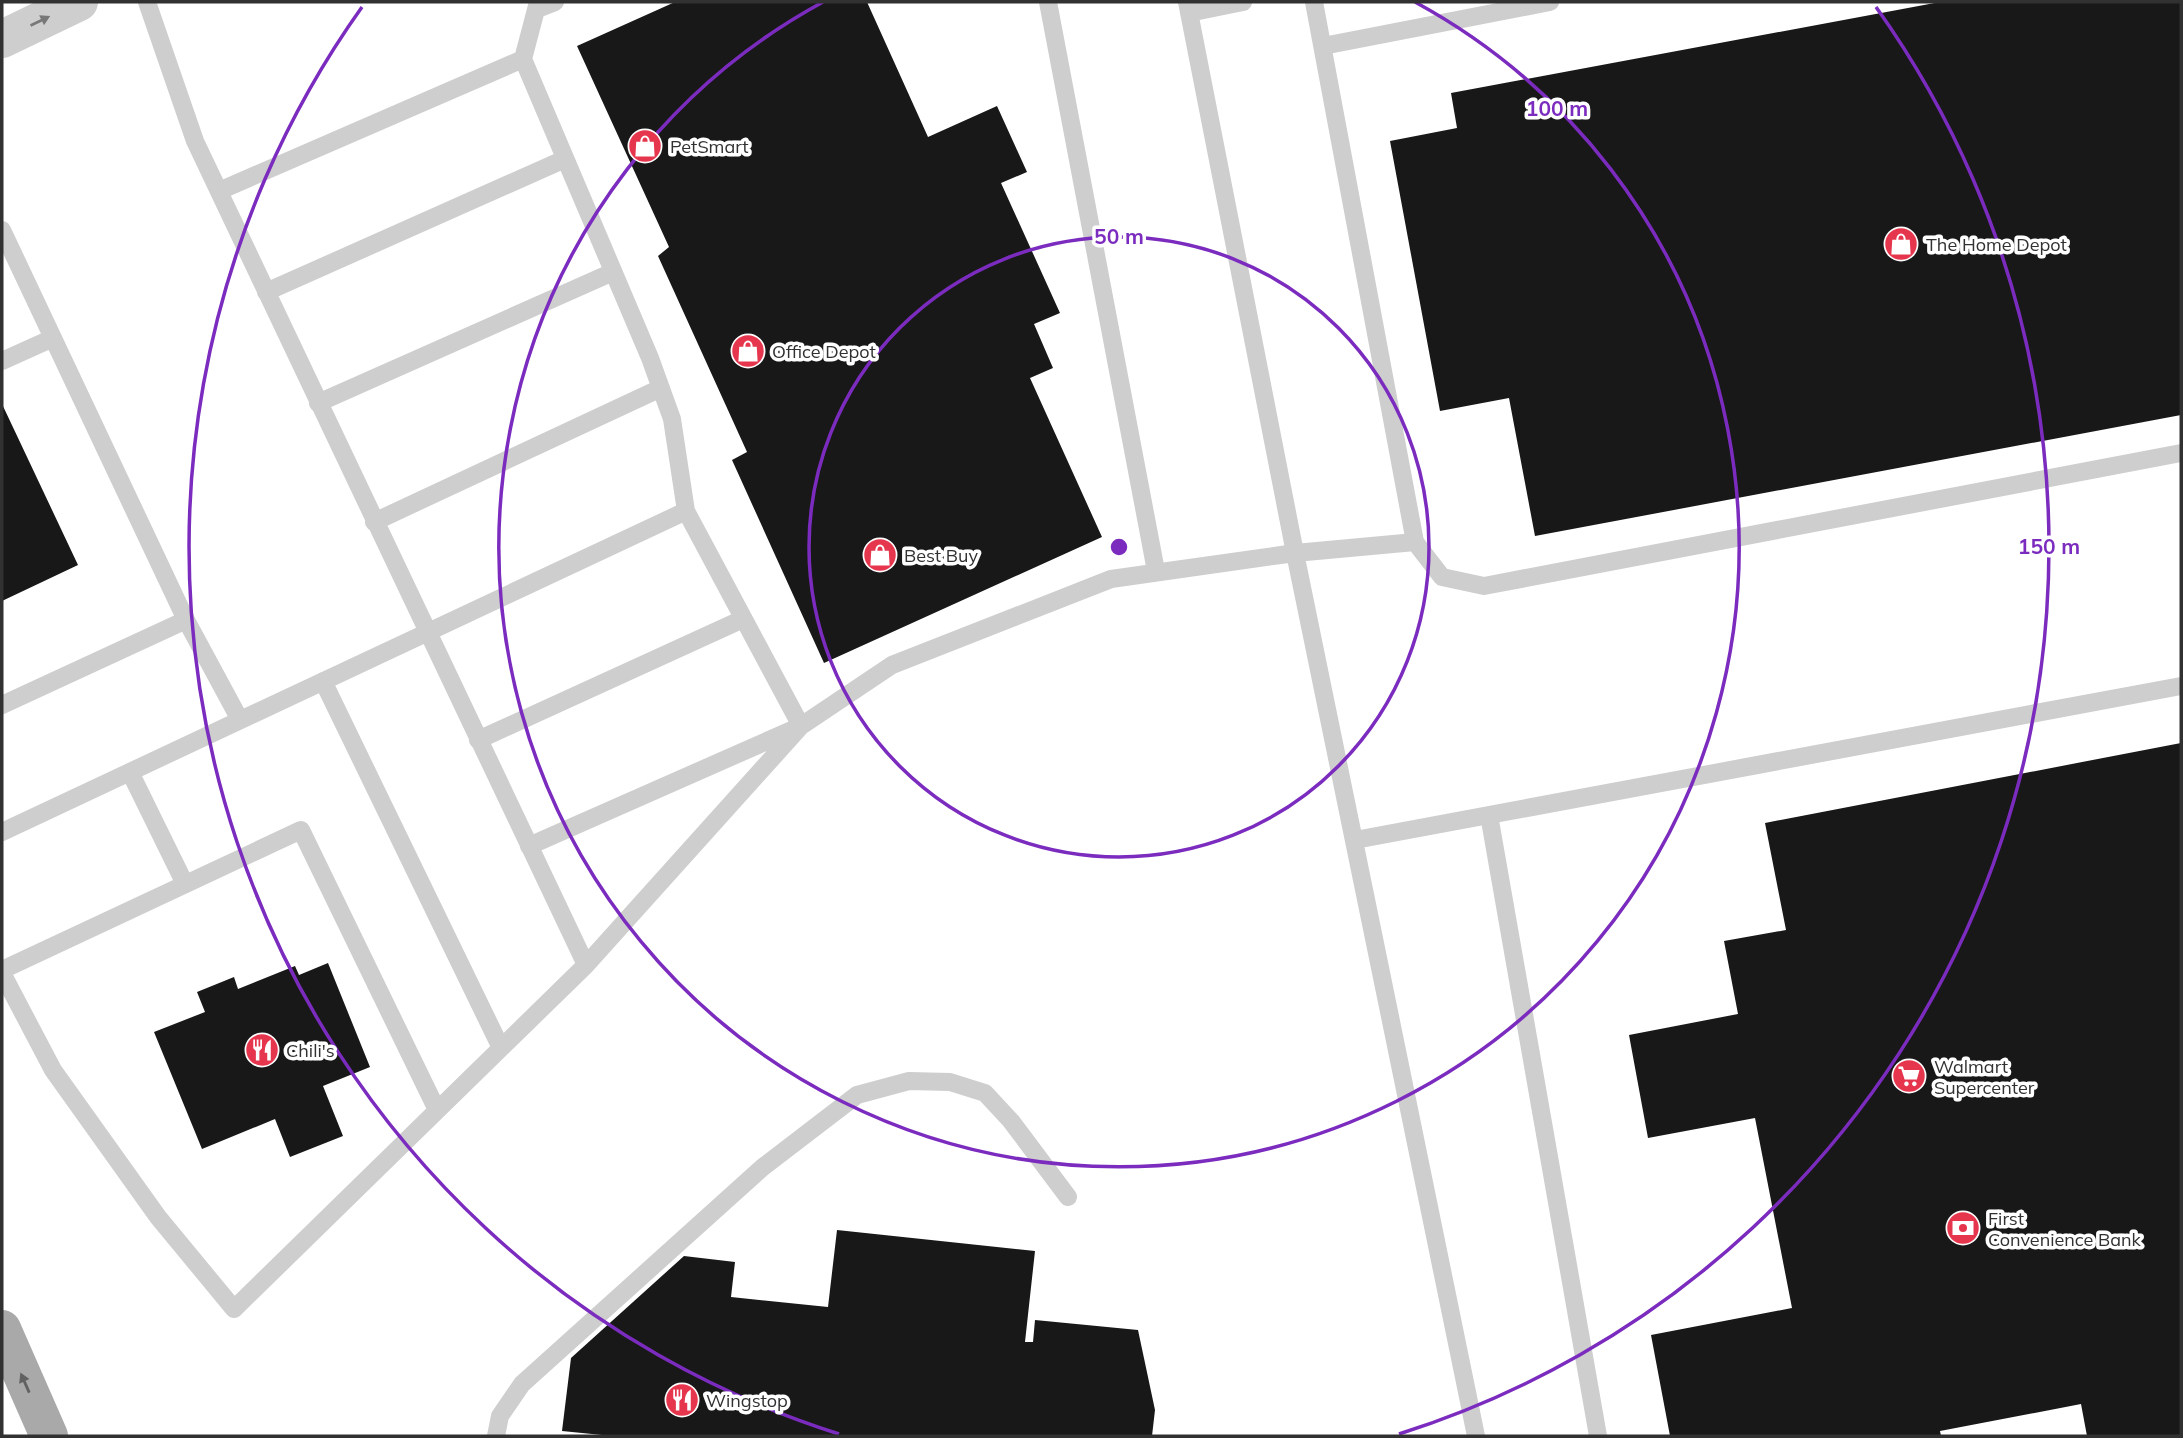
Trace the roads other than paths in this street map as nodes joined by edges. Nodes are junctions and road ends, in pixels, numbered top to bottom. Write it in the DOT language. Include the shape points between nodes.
graph roads {
  1 [pos="79,2"];
  2 [pos="147,2"];
  3 [pos="555,2"];
  4 [pos="1048,2"];
  5 [pos="1242,2"];
  6 [pos="1314,2"];
  7 [pos="1550,2"];
  8 [pos="538,6"];
  9 [pos="1188,7"];
  10 [pos="2,39"];
  11 [pos="1322,46"];
  12 [pos="523,59"];
  13 [pos="565,159"];
  14 [pos="219,191"];
  15 [pos="2,230"];
  16 [pos="6,252"];
  17 [pos="613,272"];
  18 [pos="266,292"];
  19 [pos="53,338"];
  20 [pos="2,361"];
  21 [pos="661,388"];
  22 [pos="318,403"];
  23 [pos="2181,453"];
  24 [pos="687,511"];
  25 [pos="374,522"];
  26 [pos="1415,541"];
  27 [pos="1295,553"];
  28 [pos="1156,571"];
  29 [pos="743,619"];
  30 [pos="186,620"];
  31 [pos="426,633"];
  32 [pos="323,681"];
  33 [pos="2181,686"];
  34 [pos="2,705"];
  35 [pos="240,720"];
  36 [pos="801,726"];
  37 [pos="478,740"];
  38 [pos="130,772"];
  39 [pos="1489,815"];
  40 [pos="2,832"];
  41 [pos="1355,841"];
  42 [pos="529,846"];
  43 [pos="185,884"];
  44 [pos="586,965"];
  45 [pos="2,972"];
  46 [pos="501,1048"];
  47 [pos="437,1110"];
  48 [pos="1068,1197"];
  49 [pos="2,1329"];
  50 [pos="49,1436"];
  51 [pos="496,1436"];
  52 [pos="1476,1436"];
  53 [pos="1598,1436"];
  10 -- 1 [label="street, one-way"];
  2 -- 14 [label="lane" via="195,141"];
  3 -- 8 [label="lane"];
  4 -- 28 [label="lane"];
  5 -- 9 [label="lane"];
  6 -- 11 [label="lane"];
  7 -- 11 [label="lane"];
  8 -- 12 [label="lane"];
  9 -- 27 [label="lane"];
  11 -- 26 [label="lane"];
  12 -- 13 [label="lane"];
  12 -- 14 [label="lane"];
  13 -- 17 [label="lane"];
  13 -- 18 [label="lane"];
  14 -- 18 [label="lane"];
  15 -- 16 [label="lane"];
  16 -- 19 [label="lane"];
  17 -- 21 [label="lane"];
  17 -- 22 [label="lane"];
  18 -- 22 [label="lane"];
  19 -- 20 [label="lane"];
  19 -- 30 [label="lane"];
  21 -- 24 [label="lane" via="672,419"];
  21 -- 25 [label="lane"];
  22 -- 25 [label="lane"];
  23 -- 26 [label="lane" via="1484,586 1443,577"];
  24 -- 29 [label="lane"];
  24 -- 31 [label="lane"];
  25 -- 31 [label="lane"];
  26 -- 27 [label="lane"];
  27 -- 28 [label="lane"];
  27 -- 41 [label="lane"];
  28 -- 36 [label="lane" via="1111,579 891,665"];
  29 -- 36 [label="lane"];
  29 -- 37 [label="lane"];
  30 -- 34 [label="lane"];
  30 -- 35 [label="lane"];
  31 -- 32 [label="lane"];
  31 -- 37 [label="lane"];
  32 -- 35 [label="lane"];
  32 -- 46 [label="lane"];
  33 -- 39 [label="lane"];
  35 -- 38 [label="lane"];
  36 -- 42 [label="lane"];
  36 -- 44 [label="lane"];
  37 -- 42 [label="lane"];
  38 -- 40 [label="lane"];
  38 -- 43 [label="lane"];
  39 -- 41 [label="lane"];
  39 -- 53 [label="lane"];
  41 -- 52 [label="lane"];
  42 -- 44 [label="lane"];
  43 -- 45 [label="lane"];
  43 -- 47 [label="lane" via="301,830"];
  44 -- 46 [label="lane"];
  45 -- 47 [label="lane" via="53,1070 158,1217 234,1309"];
  46 -- 47 [label="lane"];
  48 -- 51 [label="lane" via="1012,1121 985,1093 950,1082 909,1082 857,1096 763,1167 522,1384 500,1416"];
  50 -- 49 [label="main road, one-way"];
}
